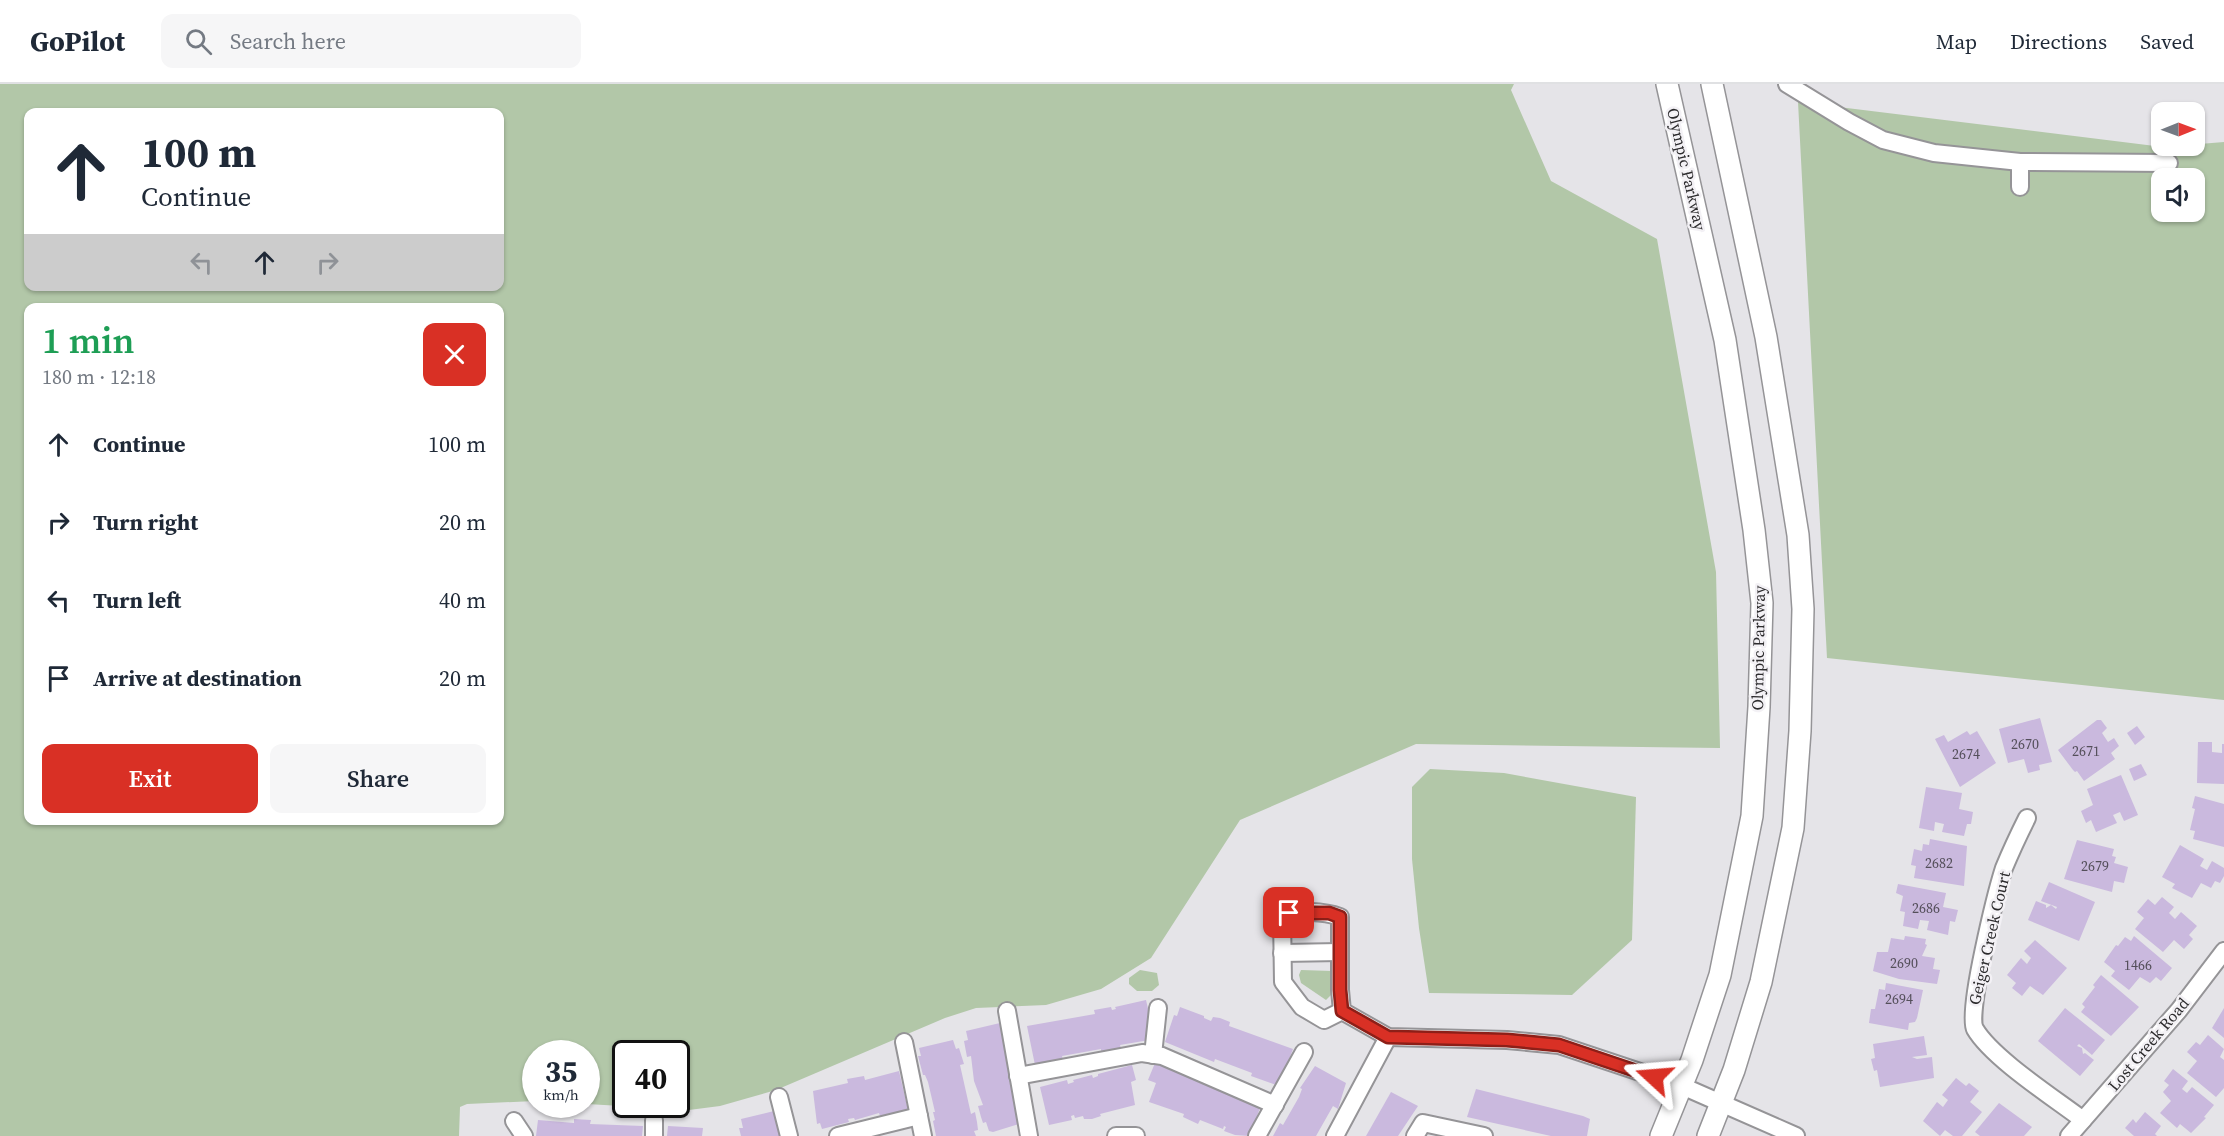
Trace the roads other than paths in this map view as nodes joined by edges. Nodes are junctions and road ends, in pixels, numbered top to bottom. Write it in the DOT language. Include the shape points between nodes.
graph roads {
  1 [pos="1667,84"];
  2 [pos="1712,84"];
  3 [pos="1787,84"];
  4 [pos="2020,162"];
  5 [pos="2169,163"];
  6 [pos="2020,187"];
  7 [pos="2027,818"];
  8 [pos="2224,951"];
  9 [pos="1340,952"];
  10 [pos="1282,953"];
  11 [pos="1158,1008"];
  12 [pos="1007,1011"];
  13 [pos="1342,1011"];
  14 [pos="1388,1037"];
  15 [pos="904,1042"];
  16 [pos="1304,1052"];
  17 [pos="1154,1055"];
  18 [pos="1018,1076"];
  19 [pos="1682,1086"];
  20 [pos="779,1097"];
  21 [pos="1721,1102"];
  22 [pos="1275,1105"];
  23 [pos="918,1116"];
  24 [pos="2083,1120"];
  25 [pos="514,1122"];
  26 [pos="524,1136"];
  27 [pos="789,1136"];
  28 [pos="838,1136"];
  29 [pos="923,1136"];
  30 [pos="1029,1136"];
  31 [pos="1116,1136"];
  32 [pos="1136,1136"];
  33 [pos="1257,1136"];
  34 [pos="1335,1136"];
  35 [pos="1415,1136"];
  36 [pos="1484,1136"];
  37 [pos="1661,1136"];
  38 [pos="1708,1136"];
  39 [pos="1796,1136"];
  40 [pos="2069,1136"];
  1 -- 19 [label="main road, Olympic Parkway" via="1725,340 1762,603 1752,816 1720,975"];
  2 -- 21 [label="main road" via="1766,337 1798,535 1803,609 1793,828 1761,982"];
  3 -- 4 [label="street" via="1883,140 1935,153"];
  4 -- 5 [label="street"];
  4 -- 6 [label="street"];
  7 -- 24 [label="street, Geiger Creek Court" via="1993,905 1972,1009 1974,1027 2006,1061"];
  8 -- 24 [label="street, Lost Creek Road"];
  9 -- 10 [label="street"];
  9 -- 10 [label="street" via="1340,917 1329,913 1289,913 1281,916"];
  9 -- 13 [label="street"];
  10 -- 13 [label="street" via="1283,982 1302,1007 1324,1020"];
  11 -- 17 [label="street"];
  12 -- 18 [label="street"];
  13 -- 14 [label="street"];
  14 -- 19 [label="street" via="1559,1045"];
  14 -- 34 [label="street"];
  15 -- 23 [label="street"];
  16 -- 22 [label="street"];
  17 -- 18 [label="street" via="1142,1053"];
  17 -- 22 [label="street"];
  18 -- 30 [label="street"];
  19 -- 21 [label="street"];
  19 -- 37 [label="main road, Olympic Parkway"];
  20 -- 27 [label="street"];
  21 -- 38 [label="main road"];
  21 -- 39 [label="street"];
  22 -- 33 [label="street"];
  23 -- 28 [label="street"];
  23 -- 29 [label="street"];
  24 -- 40 [label="street, Lost Creek Road"];
  25 -- 26 [label="street"];
  31 -- 32 [label="street"];
  35 -- 36 [label="street" via="1424,1123"];
}
